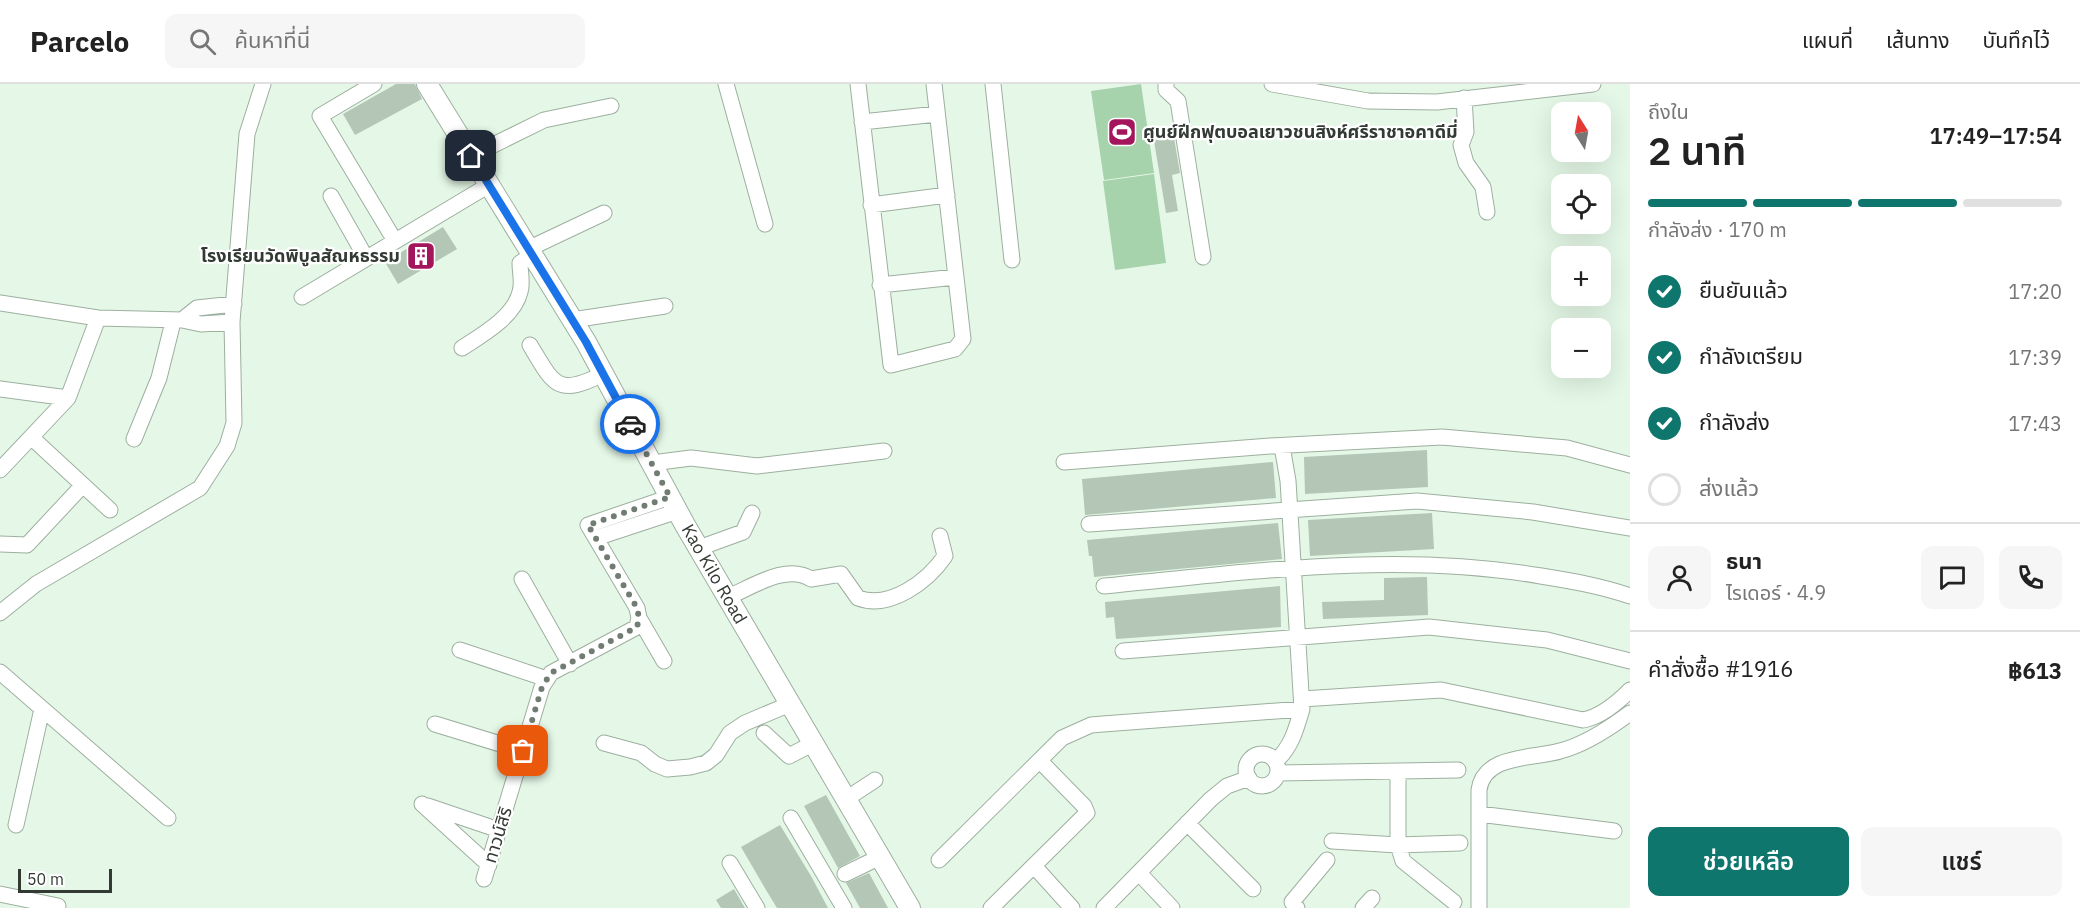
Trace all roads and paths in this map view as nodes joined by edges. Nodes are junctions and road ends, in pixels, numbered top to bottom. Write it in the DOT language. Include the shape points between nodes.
graph roads {
  1 [pos="262,84"];
  2 [pos="374,84"];
  3 [pos="427,84"];
  4 [pos="726,84"];
  5 [pos="858,84"];
  6 [pos="934,84"];
  7 [pos="993,84"];
  8 [pos="1166,84"];
  9 [pos="1272,84"];
  10 [pos="1593,84"];
  11 [pos="1464,99"];
  12 [pos="611,106"];
  13 [pos="937,114"];
  14 [pos="862,122"];
  15 [pos="471,156"];
  16 [pos="489,185"];
  17 [pos="947,195"];
  18 [pos="331,196"];
  19 [pos="871,205"];
  20 [pos="1487,212"];
  21 [pos="604,213"];
  22 [pos="765,224"];
  23 [pos="395,241"];
  24 [pos="530,252"];
  25 [pos="1203,257"];
  26 [pos="366,258"];
  27 [pos="1011,260"];
  28 [pos="956,277"];
  29 [pos="880,285"];
  30 [pos="302,297"];
  31 [pos="0,303"];
  32 [pos="234,304"];
  33 [pos="665,306"];
  34 [pos="98,318"];
  35 [pos="572,320"];
  36 [pos="178,321"];
  37 [pos="232,322"];
  38 [pos="530,345"];
  39 [pos="462,348"];
  40 [pos="603,374"];
  41 [pos="0,389"];
  42 [pos="69,398"];
  43 [pos="31,437"];
  44 [pos="134,439"];
  45 [pos="1282,446"];
  46 [pos="884,451"];
  47 [pos="1064,462"];
  48 [pos="651,463"];
  49 [pos="1630,465"];
  50 [pos="0,470"];
  51 [pos="83,485"];
  52 [pos="674,504"];
  53 [pos="110,510"];
  54 [pos="1290,510"];
  55 [pos="752,513"];
  56 [pos="1089,524"];
  57 [pos="1630,528"];
  58 [pos="940,536"];
  59 [pos="0,544"];
  60 [pos="699,548"];
  61 [pos="1294,568"];
  62 [pos="522,579"];
  63 [pos="1104,585"];
  64 [pos="728,597"];
  65 [pos="1630,597"];
  66 [pos="18,598"];
  67 [pos="0,600"];
  68 [pos="0,613"];
  69 [pos="639,618"];
  70 [pos="1298,637"];
  71 [pos="460,650"];
  72 [pos="1123,651"];
  73 [pos="664,661"];
  74 [pos="1630,661"];
  75 [pos="570,664"];
  76 [pos="0,672"];
  77 [pos="548,679"];
  78 [pos="1630,690"];
  79 [pos="790,704"];
  80 [pos="1302,704"];
  81 [pos="42,709"];
  82 [pos="1630,714"];
  83 [pos="435,724"];
  84 [pos="764,733"];
  85 [pos="604,743"];
  86 [pos="814,743"];
  87 [pos="523,751"];
  88 [pos="1040,761"];
  89 [pos="1277,767"];
  90 [pos="1458,770"];
  91 [pos="1398,772"];
  92 [pos="1249,778"];
  93 [pos="875,780"];
  94 [pos="846,799"];
  95 [pos="1479,814"];
  96 [pos="168,818"];
  97 [pos="791,818"];
  98 [pos="1188,823"];
  99 [pos="16,825"];
  100 [pos="499,830"];
  101 [pos="1614,831"];
  102 [pos="1332,841"];
  103 [pos="1460,843"];
  104 [pos="1398,844"];
  105 [pos="880,857"];
  106 [pos="1327,860"];
  107 [pos="939,861"];
  108 [pos="730,863"];
  109 [pos="1034,866"];
  110 [pos="1138,873"];
  111 [pos="845,874"];
  112 [pos="1253,889"];
  113 [pos="0,894"];
  114 [pos="1454,902"];
  115 [pos="58,906"];
  116 [pos="757,908"];
  117 [pos="844,908"];
  118 [pos="910,908"];
  119 [pos="991,908"];
  120 [pos="1072,908"];
  121 [pos="1104,908"];
  122 [pos="1172,908"];
  123 [pos="1297,908"];
  124 [pos="1479,908"];
  1 -- 32 [label="street" via="248,134"];
  2 -- 23 [label="street" via="320,116"];
  3 -- 15 [label="main road, Kao Kilo Road"];
  4 -- 22 [label="street"];
  5 -- 14 [label="street"];
  6 -- 13 [label="street"];
  7 -- 27 [label="street"];
  8 -- 25 [label="street" via="1166,90 1178,100"];
  9 -- 11 [label="street" via="1368,101"];
  10 -- 11 [label="street"];
  11 -- 20 [label="street" via="1466,132 1461,145 1466,163 1483,187"];
  12 -- 15 [label="street" via="544,120"];
  13 -- 14 [label="street"];
  13 -- 17 [label="street"];
  14 -- 19 [label="street"];
  15 -- 16 [label="main road, Kao Kilo Road"];
  16 -- 23 [label="street"];
  16 -- 24 [label="main road, Kao Kilo Road"];
  17 -- 19 [label="street"];
  17 -- 28 [label="street"];
  18 -- 26 [label="street"];
  19 -- 29 [label="street"];
  21 -- 24 [label="street"];
  23 -- 26 [label="street"];
  24 -- 35 [label="main road, Kao Kilo Road"];
  24 -- 39 [label="street" via="520,263 520,292 510,310"];
  26 -- 30 [label="street"];
  28 -- 29 [label="street"];
  28 -- 29 [label="street" via="962,344 916,361 891,365"];
  31 -- 34 [label="street"];
  32 -- 36 [label="street" via="197,308"];
  32 -- 37 [label="street"];
  33 -- 35 [label="street"];
  34 -- 36 [label="street"];
  34 -- 42 [label="street"];
  35 -- 40 [label="main road, Kao Kilo Road"];
  36 -- 37 [label="street"];
  36 -- 44 [label="street"];
  37 -- 66 [label="street" via="234,423 227,446 200,488"];
  38 -- 40 [label="street" via="550,378 559,384 573,387"];
  40 -- 48 [label="main road, Kao Kilo Road"];
  41 -- 42 [label="street"];
  42 -- 43 [label="street"];
  43 -- 50 [label="street"];
  43 -- 51 [label="street"];
  45 -- 47 [label="street"];
  45 -- 49 [label="street" via="1442,437 1567,448"];
  45 -- 54 [label="street"];
  46 -- 48 [label="street" via="757,466 691,458"];
  48 -- 52 [label="main road, Kao Kilo Road"];
  51 -- 53 [label="street"];
  51 -- 59 [label="street" via="27,545"];
  52 -- 60 [label="main road, Kao Kilo Road"];
  52 -- 69 [label="street" via="592,531"];
  54 -- 56 [label="street"];
  54 -- 57 [label="street" via="1417,501 1533,512"];
  54 -- 61 [label="street"];
  55 -- 60 [label="street" via="743,532"];
  58 -- 64 [label="street" via="945,556 937,568 889,599 858,598 841,574 811,579 801,573 788,573"];
  60 -- 64 [label="main road, Kao Kilo Road"];
  61 -- 63 [label="street"];
  61 -- 65 [label="street" via="1447,565 1505,570 1604,587"];
  61 -- 70 [label="street"];
  62 -- 75 [label="street"];
  64 -- 79 [label="main road, Kao Kilo Road"];
  66 -- 67 [label="street"];
  66 -- 68 [label="street"];
  69 -- 73 [label="street"];
  69 -- 75 [label="street" via="637,627 629,633"];
  70 -- 72 [label="street"];
  70 -- 74 [label="street" via="1429,627 1547,640"];
  70 -- 80 [label="street"];
  71 -- 77 [label="street"];
  75 -- 77 [label="street" via="551,673"];
  76 -- 81 [label="street"];
  77 -- 87 [label="street, ทาวน์สิริ" via="542,687"];
  78 -- 80 [label="street" via="1619,701 1583,720 1441,690"];
  79 -- 85 [label="street" via="745,723 730,733 711,759 690,767 667,769 641,753"];
  79 -- 86 [label="main road, Kao Kilo Road"];
  80 -- 88 [label="street" via="1090,725 1062,738"];
  80 -- 89 [label="street" via="1295,735"];
  81 -- 96 [label="street"];
  81 -- 99 [label="street"];
  82 -- 95 [label="street" via="1580,744 1496,765 1481,780"];
  83 -- 87 [label="street"];
  84 -- 86 [label="street" via="789,756"];
  86 -- 94 [label="main road, Kao Kilo Road"];
  87 -- 100 [label="street, ทาวน์สิริ"];
  88 -- 107 [label="street"];
  88 -- 109 [label="street" via="1087,813"];
  89 -- 91 [label="street"];
  89 -- 92 [label="street" via="1268,784 1254,783"];
  89 -- 92 [label="street" via="1271,756 1257,755 1247,765"];
  90 -- 91 [label="street"];
  91 -- 104 [label="street"];
  92 -- 98 [label="street" via="1227,786"];
  93 -- 94 [label="street"];
  94 -- 105 [label="main road, Kao Kilo Road"];
  95 -- 101 [label="street"];
  95 -- 124 [label="street"];
  97 -- 117 [label="street"];
  98 -- 110 [label="street"];
  98 -- 112 [label="street"];
  100 -- 100 [label="street, ทาวน์สิริ" via="486,872 422,804"];
  102 -- 104 [label="street"];
  103 -- 104 [label="street"];
  104 -- 114 [label="street" via="1403,861"];
  105 -- 111 [label="street"];
  105 -- 118 [label="main road, Kao Kilo Road"];
  106 -- 123 [label="street" via="1296,895 1292,902"];
  108 -- 116 [label="street"];
  109 -- 119 [label="street"];
  109 -- 120 [label="street"];
  110 -- 121 [label="street"];
  110 -- 122 [label="street"];
  113 -- 115 [label="street"];
}
